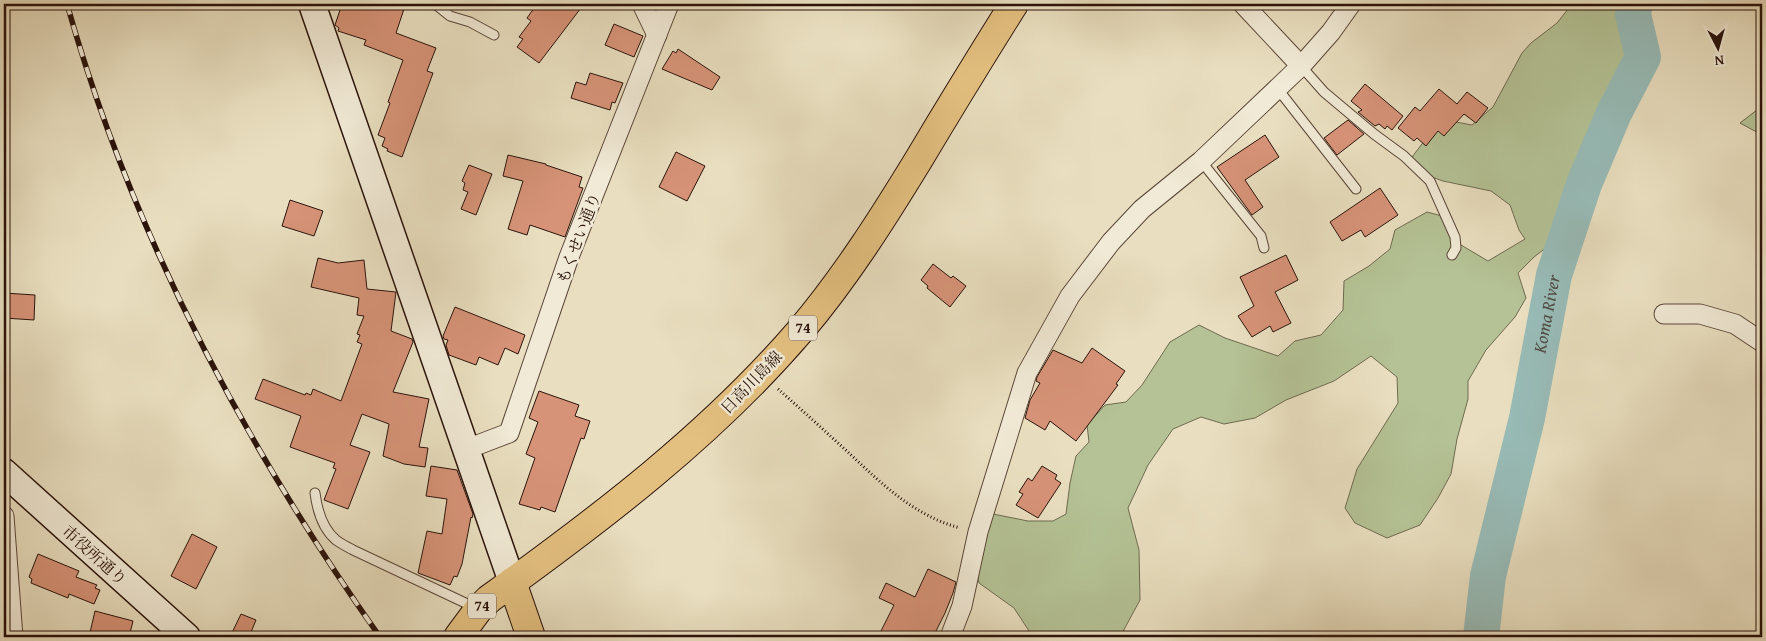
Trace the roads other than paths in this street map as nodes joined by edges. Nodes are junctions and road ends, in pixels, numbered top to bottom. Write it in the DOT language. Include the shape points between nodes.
graph roads {
  1 [pos="312,4"];
  2 [pos="435,4"];
  3 [pos="642,4"];
  4 [pos="669,4"];
  5 [pos="1014,4"];
  6 [pos="1243,4"];
  7 [pos="1351,4"];
  8 [pos="494,35"];
  9 [pos="657,35"];
  10 [pos="1301,66"];
  11 [pos="1277,88"];
  12 [pos="1201,161"];
  13 [pos="1356,188"];
  14 [pos="1264,248"];
  15 [pos="1452,256"];
  16 [pos="1664,314"];
  17 [pos="1762,342"];
  18 [pos="467,448"];
  19 [pos="4,472"];
  20 [pos="315,493"];
  21 [pos="4,516"];
  22 [pos="512,582"];
  23 [pos="478,610"];
  24 [pos="13,637"];
  25 [pos="187,637"];
  26 [pos="458,637"];
  27 [pos="531,637"];
  28 [pos="950,637"];
  1 -- 18 [label="street"];
  2 -- 8 [label="lane" via="450,16"];
  3 -- 9 [label="street"];
  4 -- 9 [label="street, もくせい通り"];
  5 -- 22 [label="main road, 日高川島線 / 74" via="890,206 801,330 742,395 667,462 588,527"];
  6 -- 10 [label="street"];
  7 -- 10 [label="street"];
  9 -- 18 [label="street, もくせい通り" via="569,257 509,433"];
  10 -- 11 [label="street"];
  10 -- 15 [label="lane" via="1324,92 1430,181 1455,237 1456,248"];
  11 -- 12 [label="street"];
  11 -- 13 [label="lane"];
  12 -- 14 [label="lane" via="1261,236"];
  12 -- 28 [label="street" via="1142,209 1112,242 1070,296 1027,373 978,532 962,606"];
  16 -- 17 [label="street" via="1700,314 1735,324"];
  18 -- 22 [label="street"];
  19 -- 25 [label="street, 市役所通り"];
  20 -- 23 [label="lane" via="326,528 336,540"];
  21 -- 24 [label="street"];
  22 -- 23 [label="main road, 日高川島線 / 74"];
  22 -- 27 [label="main road, 74"];
  23 -- 26 [label="main road, 日高川島線 / 74"];
}
